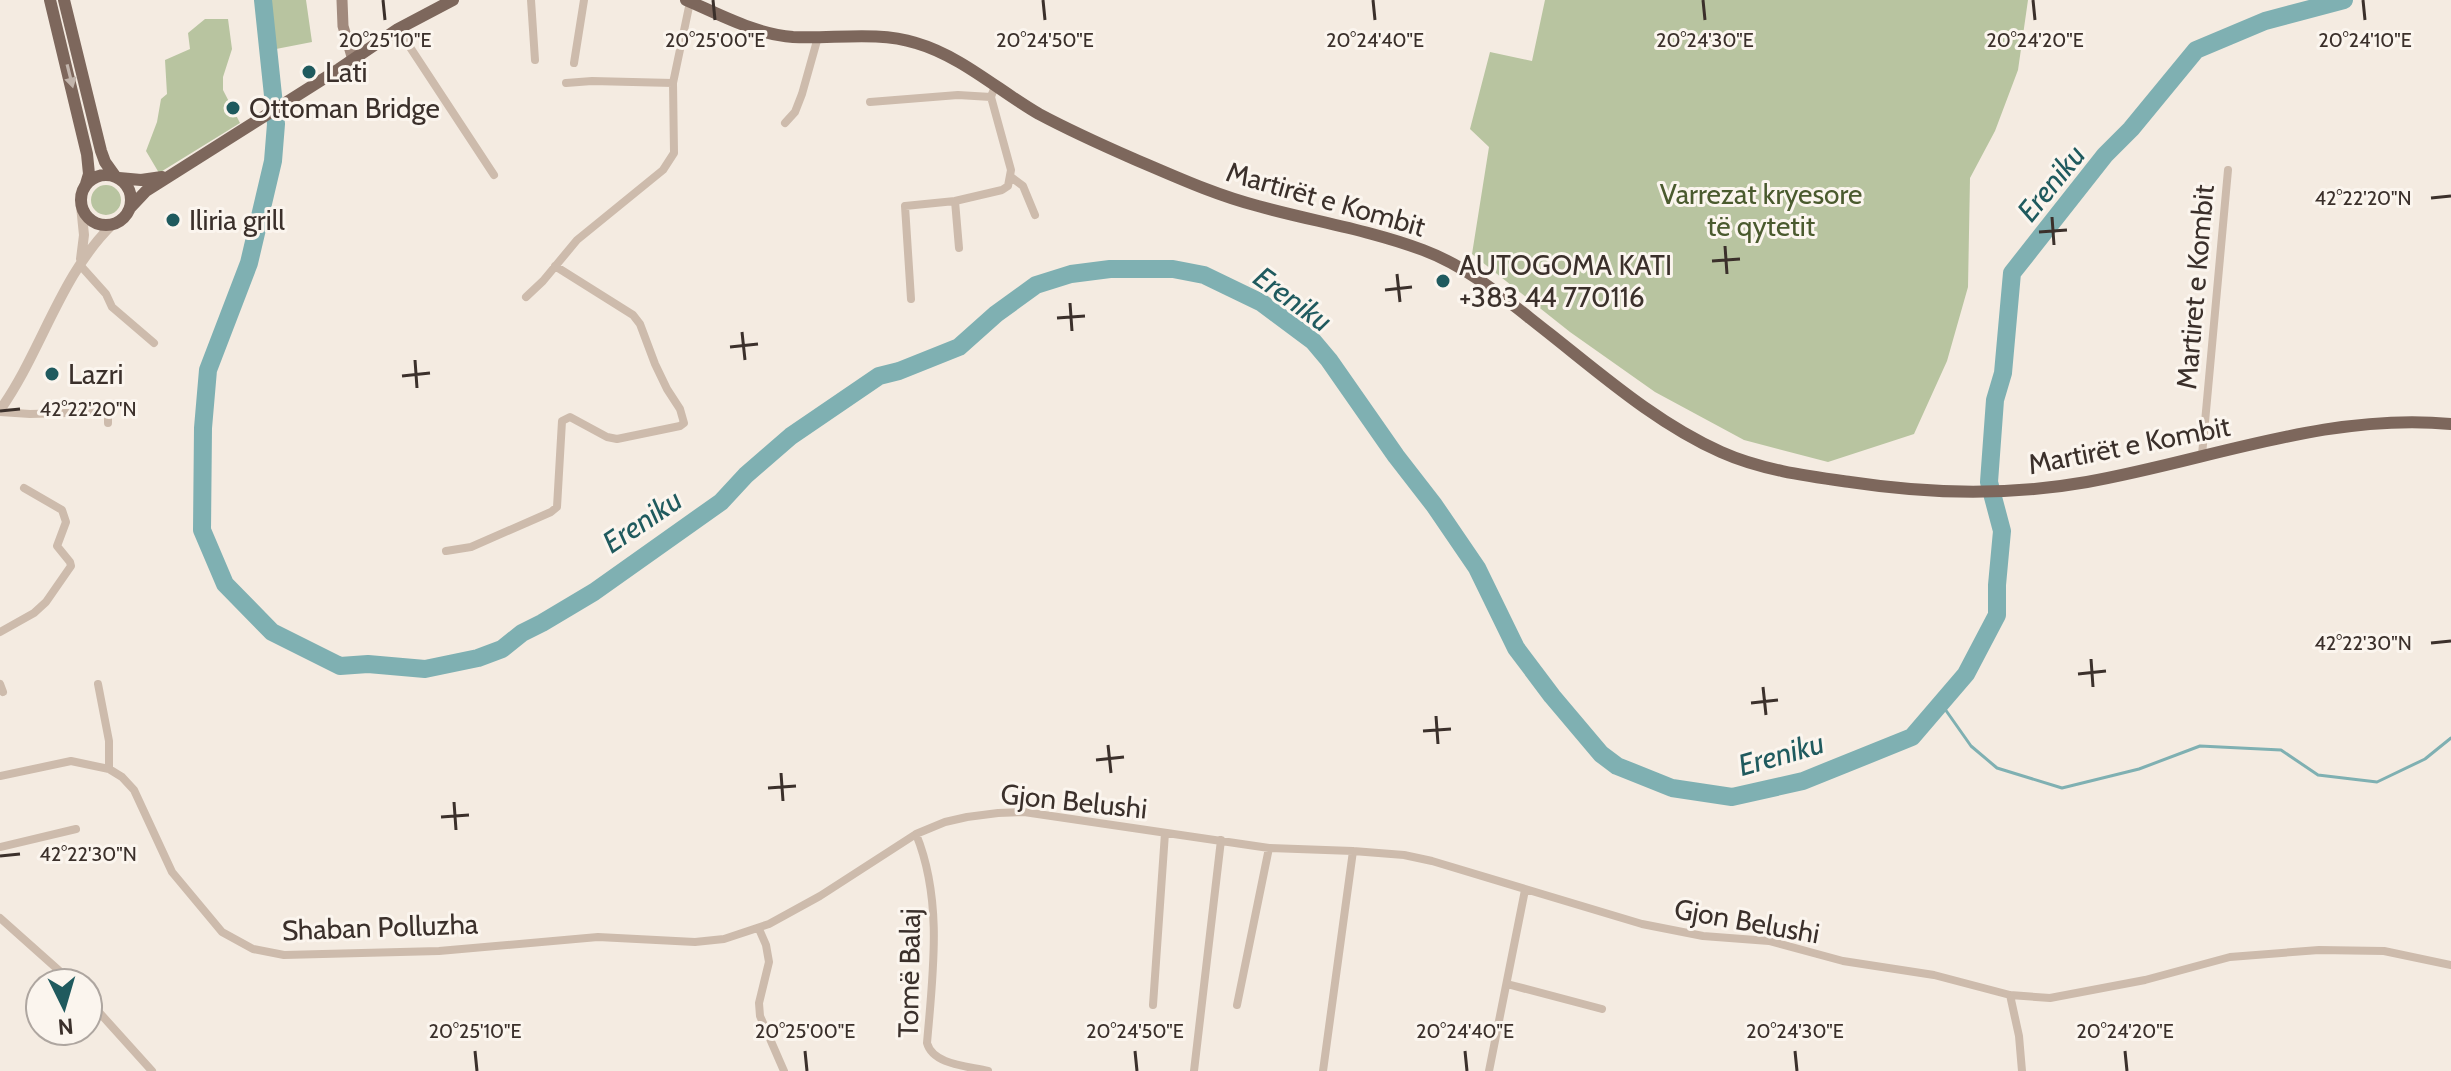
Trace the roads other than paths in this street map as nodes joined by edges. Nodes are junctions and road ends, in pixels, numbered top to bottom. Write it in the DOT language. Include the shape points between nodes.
graph roads {
  1 [pos="50,0"];
  2 [pos="64,0"];
  3 [pos="342,0"];
  4 [pos="453,0"];
  5 [pos="531,0"];
  6 [pos="584,0"];
  7 [pos="688,1"];
  8 [pos="398,29"];
  9 [pos="818,37"];
  10 [pos="353,60"];
  11 [pos="535,60"];
  12 [pos="574,63"];
  13 [pos="566,83"];
  14 [pos="673,83"];
  15 [pos="993,92"];
  16 [pos="870,102"];
  17 [pos="785,123"];
  18 [pos="2228,170"];
  19 [pos="494,175"];
  20 [pos="170,176"];
  21 [pos="117,177"];
  22 [pos="1011,177"];
  23 [pos="86,184"];
  24 [pos="955,201"];
  25 [pos="81,206"];
  26 [pos="130,208"];
  27 [pos="1035,215"];
  28 [pos="113,224"];
  29 [pos="959,248"];
  30 [pos="80,265"];
  31 [pos="555,266"];
  32 [pos="526,297"];
  33 [pos="911,299"];
  34 [pos="154,343"];
  35 [pos="0,411"];
  36 [pos="108,423"];
  37 [pos="2451,424"];
  38 [pos="2202,455"];
  39 [pos="24,488"];
  40 [pos="446,551"];
  41 [pos="2,629"];
  42 [pos="98,684"];
  43 [pos="109,769"];
  44 [pos="0,776"];
  45 [pos="76,829"];
  46 [pos="1165,833"];
  47 [pos="916,834"];
  48 [pos="1221,840"];
  49 [pos="0,847"];
  50 [pos="1269,848"];
  51 [pos="1353,851"];
  52 [pos="1525,890"];
  53 [pos="0,918"];
  54 [pos="759,929"];
  55 [pos="2451,965"];
  56 [pos="55,967"];
  57 [pos="1507,984"];
  58 [pos="2010,995"];
  59 [pos="1153,1005"];
  60 [pos="1237,1005"];
  61 [pos="1602,1009"];
  62 [pos="104,1018"];
  63 [pos="152,1071"];
  64 [pos="784,1071"];
  65 [pos="988,1071"];
  66 [pos="1194,1071"];
  67 [pos="1323,1071"];
  68 [pos="1489,1071"];
  69 [pos="2022,1071"];
  1 -- 23 [label="main road, one-way" via="87,154"];
  2 -- 21 [label="main road" via="101,151"];
  3 -- 10 [label="main road"];
  4 -- 8 [label="main road"];
  5 -- 11 [label="street"];
  6 -- 12 [label="street"];
  7 -- 9 [label="main road, Martirët e Kombit" via="758,31"];
  7 -- 14 [label="street"];
  8 -- 10 [label="main road"];
  8 -- 19 [label="street"];
  9 -- 15 [label="main road, Martirët e Kombit" via="915,42 939,51"];
  9 -- 17 [label="street" via="795,112"];
  10 -- 20 [label="main road"];
  13 -- 14 [label="street"];
  14 -- 31 [label="street" via="674,153 663,170 577,240"];
  15 -- 16 [label="street"];
  15 -- 22 [label="street"];
  15 -- 38 [label="main road, Martirët e Kombit" via="1201,187 1425,251 1485,283 1633,399 1698,441 1742,460 1852,483 1987,492 2063,486"];
  18 -- 38 [label="street, Martiret e Kombit"];
  20 -- 21 [label="main road"];
  20 -- 26 [label="main road"];
  21 -- 23 [label="main road" via="99,175"];
  21 -- 26 [label="main road" via="130,191"];
  22 -- 24 [label="street" via="1002,190"];
  22 -- 27 [label="street" via="1023,186"];
  23 -- 25 [label="main road"];
  24 -- 29 [label="street"];
  24 -- 33 [label="street" via="905,206"];
  25 -- 28 [label="main road" via="97,223"];
  25 -- 30 [label="street"];
  26 -- 28 [label="main road"];
  28 -- 30 [label="street"];
  30 -- 34 [label="street" via="112,307"];
  30 -- 35 [label="street"];
  31 -- 32 [label="street"];
  31 -- 40 [label="street" via="633,315 684,423 617,439 565,418 557,507 471,547"];
  35 -- 36 [label="street" via="104,412"];
  37 -- 38 [label="main road, Martirët e Kombit" via="2370,423"];
  39 -- 41 [label="street" via="62,510 66,522 57,546 71,566 34,613"];
  42 -- 43 [label="street"];
  43 -- 44 [label="street" via="71,761"];
  43 -- 54 [label="street, Shaban Polluzha" via="134,790 172,872 222,932 253,949 284,955 439,951 598,937 695,942"];
  45 -- 49 [label="street"];
  46 -- 47 [label="street, Gjon Belushi" via="1024,812 967,817"];
  46 -- 48 [label="street, Gjon Belushi"];
  46 -- 59 [label="street"];
  47 -- 54 [label="street, Gjon Belushi"];
  47 -- 65 [label="street, Tomë Balaj" via="933,902 927,1043 938,1058"];
  48 -- 50 [label="street, Gjon Belushi"];
  48 -- 66 [label="street"];
  50 -- 51 [label="street, Gjon Belushi"];
  50 -- 60 [label="street"];
  51 -- 52 [label="street, Gjon Belushi" via="1432,861"];
  51 -- 67 [label="street"];
  52 -- 57 [label="street"];
  52 -- 58 [label="street, Gjon Belushi" via="1642,924 1769,941"];
  53 -- 56 [label="street"];
  54 -- 64 [label="street" via="769,962 760,1016"];
  55 -- 58 [label="street, Gjon Belushi" via="2384,951 2319,950 2230,957 2050,998"];
  57 -- 61 [label="street"];
  57 -- 68 [label="street"];
  58 -- 69 [label="street"];
  62 -- 63 [label="street"];
}
